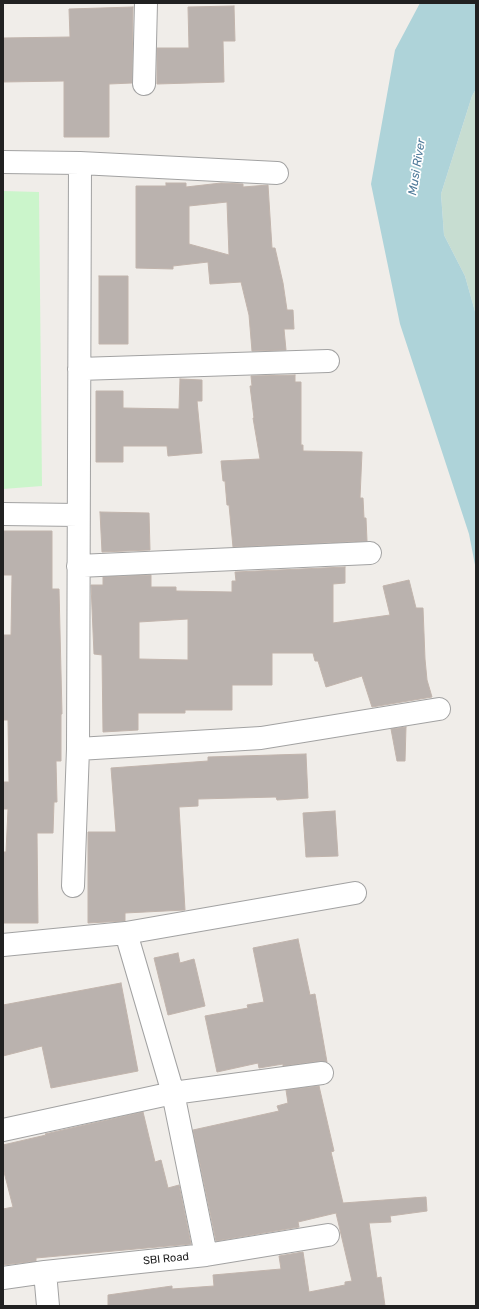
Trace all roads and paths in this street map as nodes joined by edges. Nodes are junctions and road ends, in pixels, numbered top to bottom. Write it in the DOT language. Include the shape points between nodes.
graph roads {
  1 [pos="146,3"];
  2 [pos="144,84"];
  3 [pos="3,162"];
  4 [pos="80,163"];
  5 [pos="278,173"];
  6 [pos="328,361"];
  7 [pos="79,369"];
  8 [pos="3,514"];
  9 [pos="78,515"];
  10 [pos="370,553"];
  11 [pos="78,566"];
  12 [pos="440,709"];
  13 [pos="78,749"];
  14 [pos="72,886"];
  15 [pos="355,893"];
  16 [pos="126,933"];
  17 [pos="3,945"];
  18 [pos="322,1073"];
  19 [pos="173,1093"];
  20 [pos="3,1130"];
  21 [pos="328,1236"];
  22 [pos="206,1255"];
  23 [pos="45,1272"];
  24 [pos="3,1278"];
  25 [pos="48,1306"];
  1 -- 2 [label="street"];
  3 -- 4 [label="street"];
  4 -- 5 [label="street"];
  4 -- 7 [label="street"];
  6 -- 7 [label="street"];
  7 -- 9 [label="street"];
  8 -- 9 [label="street"];
  9 -- 11 [label="street"];
  10 -- 11 [label="street"];
  11 -- 13 [label="street"];
  12 -- 13 [label="street" via="261,738"];
  13 -- 14 [label="street"];
  15 -- 16 [label="street"];
  16 -- 17 [label="street"];
  16 -- 19 [label="street"];
  18 -- 19 [label="street"];
  19 -- 20 [label="street"];
  19 -- 22 [label="street"];
  21 -- 22 [label="street, SBI Road"];
  22 -- 23 [label="street, SBI Road"];
  23 -- 24 [label="street, SBI Road"];
  23 -- 25 [label="street"];
}
